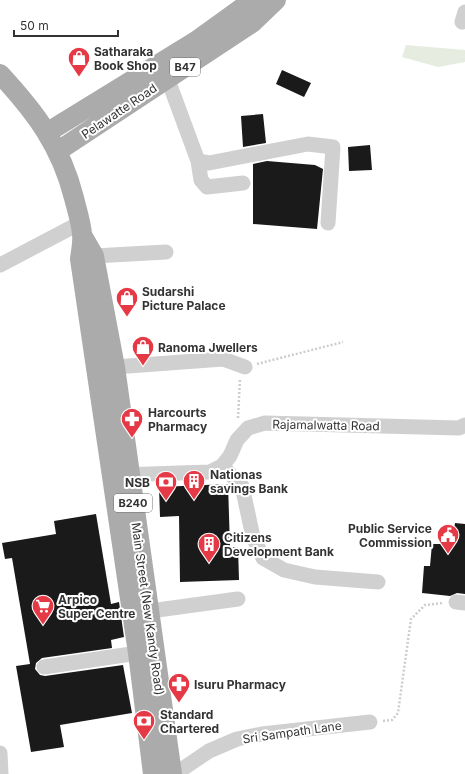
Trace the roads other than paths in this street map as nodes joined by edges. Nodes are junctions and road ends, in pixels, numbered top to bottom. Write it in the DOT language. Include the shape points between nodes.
graph roads {
  1 [pos="252,0"];
  2 [pos="276,0"];
  3 [pos="164,71"];
  4 [pos="0,74"];
  5 [pos="27,103"];
  6 [pos="80,113"];
  7 [pos="90,130"];
  8 [pos="48,132"];
  9 [pos="58,151"];
  10 [pos="198,161"];
  11 [pos="69,178"];
  12 [pos="243,183"];
  13 [pos="328,223"];
  14 [pos="81,229"];
  15 [pos="166,252"];
  16 [pos="94,256"];
  17 [pos="0,265"];
  18 [pos="114,367"];
  19 [pos="245,367"];
  20 [pos="465,425"];
  21 [pos="222,466"];
  22 [pos="120,475"];
  23 [pos="378,582"];
  24 [pos="238,599"];
  25 [pos="150,611"];
  26 [pos="138,653"];
  27 [pos="44,667"];
  28 [pos="370,722"];
  29 [pos="0,753"];
  30 [pos="1,774"];
  31 [pos="153,774"];
  32 [pos="173,774"];
  1 -- 3 [label="main road, Pelawatte Road / B47" via="196,41"];
  2 -- 3 [label="main road, Pelawatte Road / B47" via="252,23"];
  3 -- 6 [label="main road, Pelawatte Road / B47"];
  3 -- 7 [label="main road, Pelawatte Road / B47"];
  3 -- 10 [label="street"];
  4 -- 5 [label="main road, B240"];
  5 -- 6 [label="main road" via="52,112"];
  5 -- 8 [label="main road, B240"];
  6 -- 8 [label="main road, Pelawatte Road / B47"];
  7 -- 9 [label="main road, Pelawatte Road / B47"];
  7 -- 11 [label="main road, B47" via="76,153"];
  8 -- 9 [label="main road, B240"];
  9 -- 11 [label="main road, Main Street (New Kandy Road) / B240"];
  10 -- 12 [label="street" via="201,180 207,187"];
  10 -- 13 [label="street" via="209,164 308,144 333,147"];
  11 -- 14 [label="main road, Main Street (New Kandy Road) / B240"];
  14 -- 16 [label="main road, Main Street (New Kandy Road) / B240"];
  14 -- 17 [label="street"];
  14 -- 22 [label="main road, Main Street (New Kandy Road) / B240" via="80,259"];
  15 -- 16 [label="street"];
  16 -- 18 [label="main road, Main Street (New Kandy Road) / B240"];
  18 -- 19 [label="street" via="223,360"];
  18 -- 22 [label="main road, Main Street (New Kandy Road) / B240"];
  20 -- 21 [label="street, Rajamalwatta Road" via="459,428 265,423 248,428 237,440"];
  21 -- 22 [label="street" via="210,472"];
  21 -- 23 [label="street" via="242,486 253,538 263,558 284,570 315,577"];
  22 -- 25 [label="main road, Main Street (New Kandy Road) / B240"];
  22 -- 26 [label="main road, Main Street (New Kandy Road) / B240"];
  24 -- 25 [label="street"];
  25 -- 32 [label="main road, Main Street (New Kandy Road) / B240"];
  26 -- 27 [label="street"];
  26 -- 31 [label="main road, Main Street (New Kandy Road) / B240"];
  28 -- 32 [label="street, Sri Sampath Lane" via="237,739 209,751"];
  29 -- 30 [label="street"];
}
